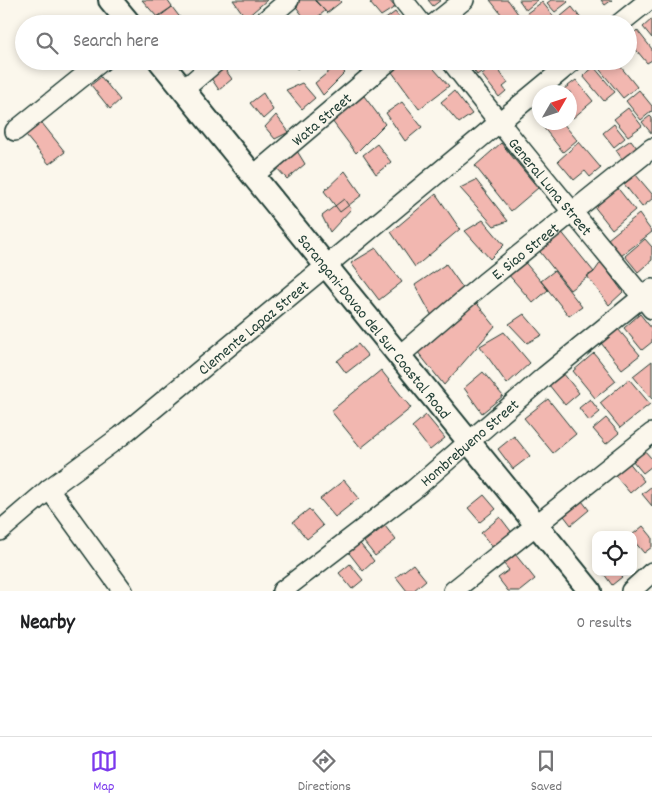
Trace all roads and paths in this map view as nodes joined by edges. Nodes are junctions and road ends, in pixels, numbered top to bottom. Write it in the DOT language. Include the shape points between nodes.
graph roads {
  1 [pos="110,0"];
  2 [pos="289,0"];
  3 [pos="403,0"];
  4 [pos="464,0"];
  5 [pos="649,0"];
  6 [pos="122,15"];
  7 [pos="272,15"];
  8 [pos="415,15"];
  9 [pos="445,15"];
  10 [pos="630,15"];
  11 [pos="91,70"];
  12 [pos="167,70"];
  13 [pos="206,70"];
  14 [pos="378,70"];
  15 [pos="458,70"];
  16 [pos="562,70"];
  17 [pos="183,90"];
  18 [pos="498,122"];
  19 [pos="15,131"];
  20 [pos="652,148"];
  21 [pos="253,176"];
  22 [pos="574,212"];
  23 [pos="325,265"];
  24 [pos="649,298"];
  25 [pos="399,356"];
  26 [pos="652,433"];
  27 [pos="470,443"];
  28 [pos="49,489"];
  29 [pos="537,525"];
  30 [pos="0,531"];
  31 [pos="652,572"];
  32 [pos="123,591"];
  33 [pos="282,591"];
  34 [pos="453,591"];
  35 [pos="590,591"];
  36 [pos="631,591"];
  1 -- 6 [label="main road"];
  2 -- 7 [label="street"];
  3 -- 8 [label="street"];
  4 -- 9 [label="street"];
  5 -- 10 [label="street"];
  11 -- 19 [label="street"];
  12 -- 17 [label="main road, Sarangani-Davao del Sur Coastal Road"];
  13 -- 17 [label="street"];
  14 -- 21 [label="street, Wata Street"];
  15 -- 18 [label="street, General Luna Street"];
  16 -- 18 [label="street, Clemente Lapaz Street"];
  17 -- 21 [label="main road, Sarangani-Davao del Sur Coastal Road"];
  18 -- 22 [label="street, General Luna Street"];
  18 -- 23 [label="street, Clemente Lapaz Street"];
  20 -- 22 [label="street, E. Siao Street"];
  21 -- 23 [label="main road, Sarangani-Davao del Sur Coastal Road"];
  22 -- 24 [label="street, General Luna Street"];
  22 -- 25 [label="street, E. Siao Street"];
  23 -- 25 [label="main road, Sarangani-Davao del Sur Coastal Road"];
  23 -- 28 [label="street, Clemente Lapaz Street" via="121,436"];
  24 -- 27 [label="street, Hombrebueno Street" via="545,376"];
  25 -- 27 [label="main road, Sarangani-Davao del Sur Coastal Road"];
  26 -- 29 [label="street"];
  27 -- 29 [label="main road, Sarangani-Davao del Sur Coastal Road"];
  27 -- 33 [label="street, Hombrebueno Street"];
  28 -- 30 [label="street, Clemente Lapaz Street"];
  28 -- 32 [label="street"];
  29 -- 34 [label="street"];
  29 -- 35 [label="main road, Sarangani-Davao del Sur Coastal Road"];
  31 -- 36 [label="street"];
}
